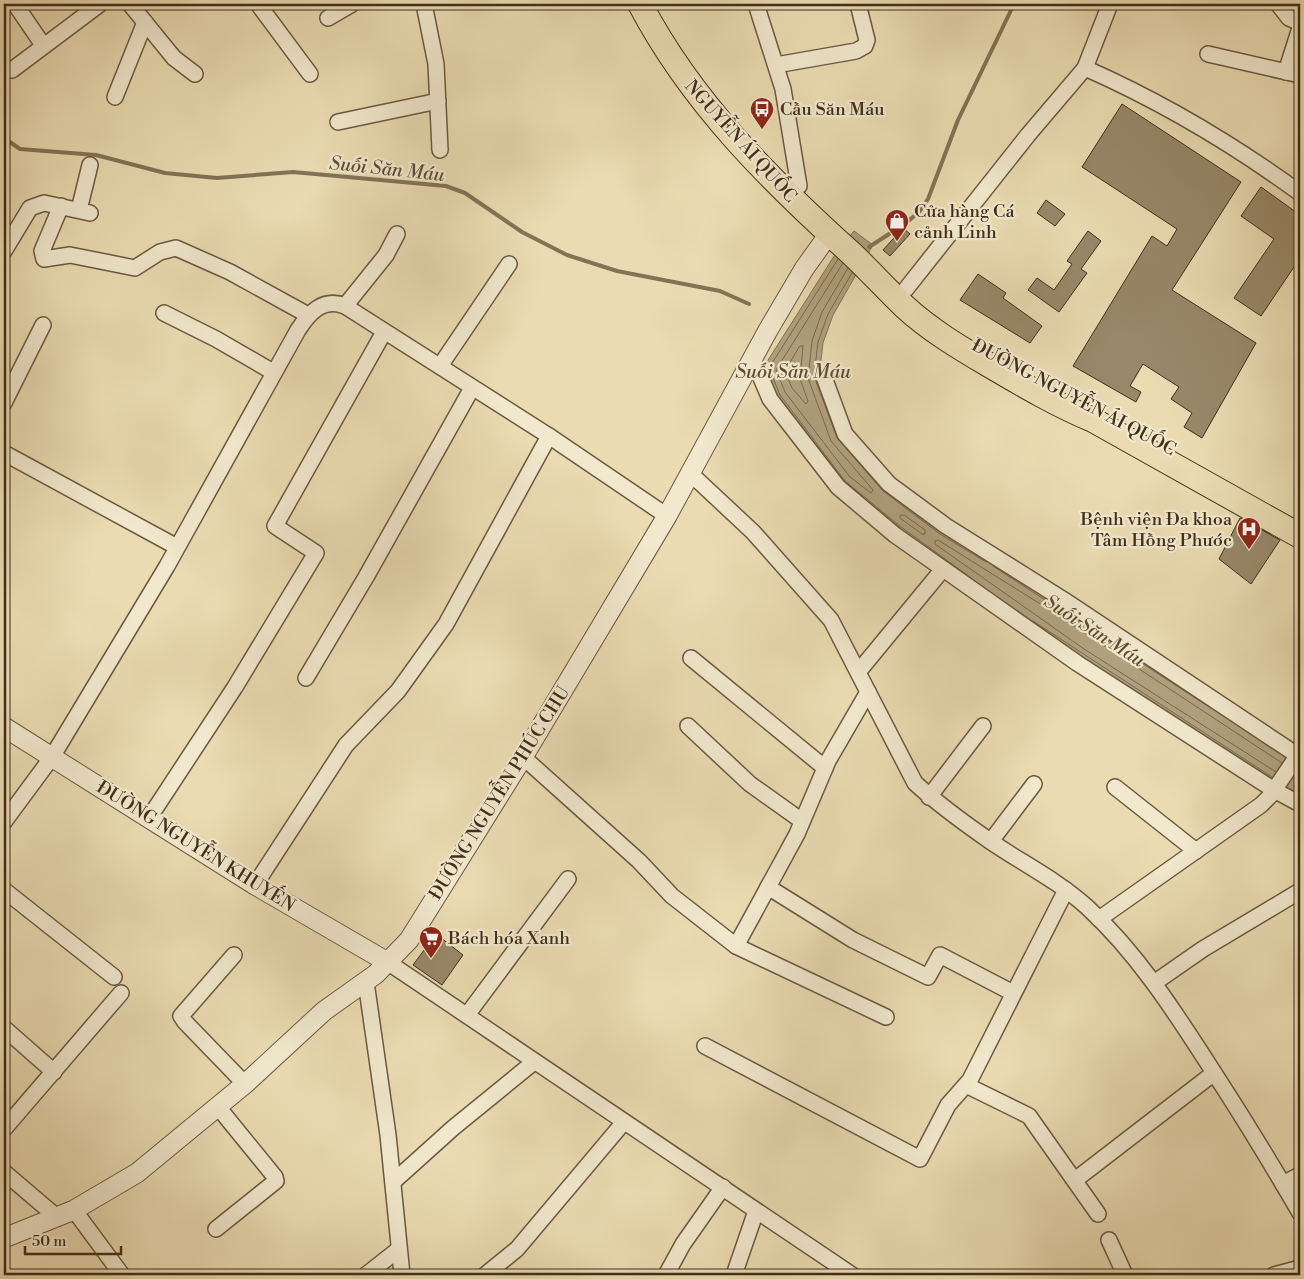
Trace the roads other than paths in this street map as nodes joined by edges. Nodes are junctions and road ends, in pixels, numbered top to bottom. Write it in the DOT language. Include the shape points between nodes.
graph roads {
  1 [pos="15,4"];
  2 [pos="100,4"];
  3 [pos="130,4"];
  4 [pos="258,4"];
  5 [pos="352,4"];
  6 [pos="424,4"];
  7 [pos="640,4"];
  8 [pos="656,4"];
  9 [pos="756,4"];
  10 [pos="858,4"];
  11 [pos="1110,4"];
  12 [pos="1278,4"];
  13 [pos="328,18"];
  14 [pos="145,22"];
  15 [pos="1300,23"];
  16 [pos="1300,28"];
  17 [pos="43,46"];
  18 [pos="1208,54"];
  19 [pos="776,65"];
  20 [pos="1084,68"];
  21 [pos="12,70"];
  22 [pos="195,74"];
  23 [pos="310,74"];
  24 [pos="1293,74"];
  25 [pos="115,97"];
  26 [pos="438,101"];
  27 [pos="338,122"];
  28 [pos="440,150"];
  29 [pos="90,164"];
  30 [pos="800,186"];
  31 [pos="1300,193"];
  32 [pos="61,206"];
  33 [pos="833,230"];
  34 [pos="397,234"];
  35 [pos="4,251"];
  36 [pos="509,264"];
  37 [pos="879,270"];
  38 [pos="906,289"];
  39 [pos="345,306"];
  40 [pos="164,314"];
  41 [pos="308,315"];
  42 [pos="43,325"];
  43 [pos="384,332"];
  44 [pos="753,359"];
  45 [pos="440,366"];
  46 [pos="274,372"];
  47 [pos="824,377"];
  48 [pos="472,388"];
  49 [pos="4,403"];
  50 [pos="1127,432"];
  51 [pos="549,436"];
  52 [pos="4,453"];
  53 [pos="691,474"];
  54 [pos="667,516"];
  55 [pos="1300,521"];
  56 [pos="1300,536"];
  57 [pos="177,547"];
  58 [pos="943,569"];
  59 [pos="691,658"];
  60 [pos="858,671"];
  61 [pos="306,678"];
  62 [pos="868,692"];
  63 [pos="688,726"];
  64 [pos="983,726"];
  65 [pos="4,727"];
  66 [pos="1299,756"];
  67 [pos="52,757"];
  68 [pos="523,757"];
  69 [pos="825,768"];
  70 [pos="1034,784"];
  71 [pos="1116,787"];
  72 [pos="1274,790"];
  73 [pos="930,797"];
  74 [pos="1300,804"];
  75 [pos="149,818"];
  76 [pos="802,821"];
  77 [pos="4,822"];
  78 [pos="991,841"];
  79 [pos="1196,851"];
  80 [pos="568,879"];
  81 [pos="255,885"];
  82 [pos="768,887"];
  83 [pos="4,890"];
  84 [pos="1066,890"];
  85 [pos="1300,891"];
  86 [pos="1099,919"];
  87 [pos="736,946"];
  88 [pos="234,955"];
  89 [pos="390,963"];
  90 [pos="114,977"];
  91 [pos="366,982"];
  92 [pos="1154,983"];
  93 [pos="121,993"];
  94 [pos="1013,993"];
  95 [pos="467,1015"];
  96 [pos="886,1017"];
  97 [pos="4,1028"];
  98 [pos="705,1046"];
  99 [pos="534,1062"];
  100 [pos="54,1072"];
  101 [pos="1214,1073"];
  102 [pos="245,1084"];
  103 [pos="966,1085"];
  104 [pos="218,1107"];
  105 [pos="624,1122"];
  106 [pos="4,1129"];
  107 [pos="4,1172"];
  108 [pos="1300,1175"];
  109 [pos="1075,1180"];
  110 [pos="393,1182"];
  111 [pos="1284,1184"];
  112 [pos="723,1188"];
  113 [pos="756,1211"];
  114 [pos="1300,1213"];
  115 [pos="66,1214"];
  116 [pos="1098,1214"];
  117 [pos="216,1229"];
  118 [pos="4,1238"];
  119 [pos="1108,1240"];
  120 [pos="399,1249"];
  121 [pos="1300,1268"];
  122 [pos="1120,1272"];
  123 [pos="849,1274"];
  124 [pos="122,1275"];
  125 [pos="366,1275"];
  126 [pos="402,1275"];
  127 [pos="485,1275"];
  128 [pos="666,1275"];
  129 [pos="734,1275"];
  130 [pos="1274,1275"];
  1 -- 17 [label="street"];
  2 -- 17 [label="street"];
  3 -- 14 [label="street"];
  4 -- 23 [label="street"];
  5 -- 13 [label="street"];
  6 -- 26 [label="street" via="436,64"];
  7 -- 33 [label="main road, NGUYỄN ÁI QUỐC" via="670,57 701,99 761,168"];
  8 -- 30 [label="main road, NGUYỄN ÁI QUỐC" via="694,65"];
  9 -- 19 [label="street"];
  10 -- 19 [label="street" via="867,40 865,46 856,51"];
  11 -- 20 [label="street"];
  12 -- 15 [label="street" via="1289,18"];
  14 -- 22 [label="street" via="174,58"];
  14 -- 25 [label="street"];
  16 -- 24 [label="street"];
  17 -- 21 [label="street"];
  18 -- 24 [label="street"];
  19 -- 30 [label="street" via="788,110"];
  20 -- 31 [label="street" via="1129,88 1266,168"];
  20 -- 38 [label="street"];
  26 -- 27 [label="street"];
  26 -- 28 [label="street"];
  29 -- 32 [label="street" via="84,212"];
  30 -- 33 [label="main road, ĐƯỜNG NGUYỄN ÁI QUỐC"];
  32 -- 35 [label="street" via="44,202 30,208"];
  32 -- 41 [label="street" via="42,251 44,259 70,255 135,268 160,252 176,248 230,272"];
  33 -- 37 [label="main road, ĐƯỜNG NGUYỄN ÁI QUỐC"];
  33 -- 44 [label="street, ĐƯỜNG NGUYỄN PHÚC CHU" via="792,289"];
  34 -- 39 [label="street" via="386,255"];
  36 -- 45 [label="street"];
  37 -- 38 [label="main road, ĐƯỜNG NGUYỄN ÁI QUỐC"];
  37 -- 50 [label="main road, ĐƯỜNG NGUYỄN ÁI QUỐC" via="905,307 935,331 1010,377"];
  38 -- 50 [label="main road, ĐƯỜNG NGUYỄN ÁI QUỐC" via="956,333 1007,365 1099,408"];
  39 -- 41 [label="street" via="334,302 325,304"];
  39 -- 43 [label="street"];
  40 -- 46 [label="street" via="216,338"];
  41 -- 46 [label="street"];
  42 -- 49 [label="street"];
  43 -- 45 [label="street"];
  43 -- 75 [label="street" via="275,526 316,553"];
  44 -- 53 [label="street, ĐƯỜNG NGUYỄN PHÚC CHU"];
  44 -- 58 [label="street" via="770,399 838,487 895,535"];
  45 -- 48 [label="street"];
  46 -- 57 [label="street"];
  47 -- 66 [label="street" via="845,434 889,484 946,526"];
  48 -- 51 [label="street"];
  48 -- 61 [label="street"];
  50 -- 55 [label="main road, ĐƯỜNG NGUYỄN ÁI QUỐC"];
  50 -- 56 [label="main road, ĐƯỜNG NGUYỄN ÁI QUỐC"];
  51 -- 54 [label="street"];
  51 -- 81 [label="street" via="446,624 398,690 346,745"];
  52 -- 57 [label="street"];
  53 -- 54 [label="street, ĐƯỜNG NGUYỄN PHÚC CHU"];
  53 -- 60 [label="street" via="753,532 814,599 835,627"];
  54 -- 68 [label="street, ĐƯỜNG NGUYỄN PHÚC CHU"];
  57 -- 67 [label="street"];
  58 -- 60 [label="street"];
  58 -- 72 [label="street" via="1077,663"];
  59 -- 69 [label="street"];
  60 -- 62 [label="street"];
  62 -- 69 [label="street"];
  62 -- 73 [label="street" via="908,775"];
  63 -- 76 [label="street" via="750,784"];
  64 -- 73 [label="street"];
  65 -- 67 [label="street, ĐƯỜNG NGUYỄN KHUYẾN"];
  66 -- 72 [label="street"];
  67 -- 75 [label="street, ĐƯỜNG NGUYỄN KHUYẾN"];
  67 -- 77 [label="street"];
  68 -- 87 [label="street" via="639,861 672,896"];
  68 -- 89 [label="street, ĐƯỜNG NGUYỄN PHÚC CHU" via="409,940"];
  69 -- 76 [label="street"];
  70 -- 78 [label="street"];
  71 -- 79 [label="street"];
  72 -- 74 [label="street"];
  72 -- 79 [label="street" via="1261,805"];
  73 -- 78 [label="street"];
  75 -- 81 [label="street, ĐƯỜNG NGUYỄN KHUYẾN"];
  76 -- 82 [label="street"];
  78 -- 84 [label="street"];
  79 -- 86 [label="street"];
  80 -- 95 [label="street"];
  81 -- 89 [label="street, ĐƯỜNG NGUYỄN KHUYẾN"];
  82 -- 87 [label="street"];
  82 -- 94 [label="street" via="853,940 928,977 940,955"];
  83 -- 90 [label="street"];
  84 -- 86 [label="street"];
  84 -- 94 [label="street"];
  85 -- 92 [label="street" via="1203,949"];
  86 -- 92 [label="street"];
  87 -- 96 [label="street"];
  88 -- 102 [label="street" via="181,1016"];
  89 -- 91 [label="street, ĐƯỜNG NGUYỄN PHÚC CHU"];
  89 -- 95 [label="street"];
  91 -- 102 [label="street, ĐƯỜNG NGUYỄN PHÚC CHU" via="324,1011"];
  91 -- 110 [label="street"];
  92 -- 101 [label="street"];
  93 -- 100 [label="street"];
  94 -- 103 [label="street"];
  95 -- 99 [label="street"];
  97 -- 100 [label="street"];
  98 -- 103 [label="street" via="920,1159 948,1105"];
  99 -- 105 [label="street"];
  99 -- 110 [label="street"];
  100 -- 106 [label="street"];
  101 -- 109 [label="street"];
  101 -- 111 [label="street"];
  102 -- 104 [label="street, ĐƯỜNG NGUYỄN PHÚC CHU"];
  103 -- 109 [label="street" via="1029,1116"];
  104 -- 115 [label="street, ĐƯỜNG NGUYỄN PHÚC CHU" via="122,1184"];
  104 -- 117 [label="street" via="276,1181"];
  105 -- 112 [label="street"];
  105 -- 127 [label="street" via="517,1249"];
  107 -- 115 [label="street"];
  108 -- 111 [label="street"];
  109 -- 116 [label="street"];
  110 -- 120 [label="street"];
  111 -- 114 [label="street"];
  112 -- 113 [label="street"];
  112 -- 128 [label="street" via="683,1244"];
  113 -- 123 [label="street"];
  113 -- 129 [label="street"];
  115 -- 118 [label="street, ĐƯỜNG NGUYỄN PHÚC CHU"];
  115 -- 124 [label="street"];
  119 -- 122 [label="street"];
  120 -- 125 [label="street"];
  120 -- 126 [label="street"];
  121 -- 130 [label="street"];
}
